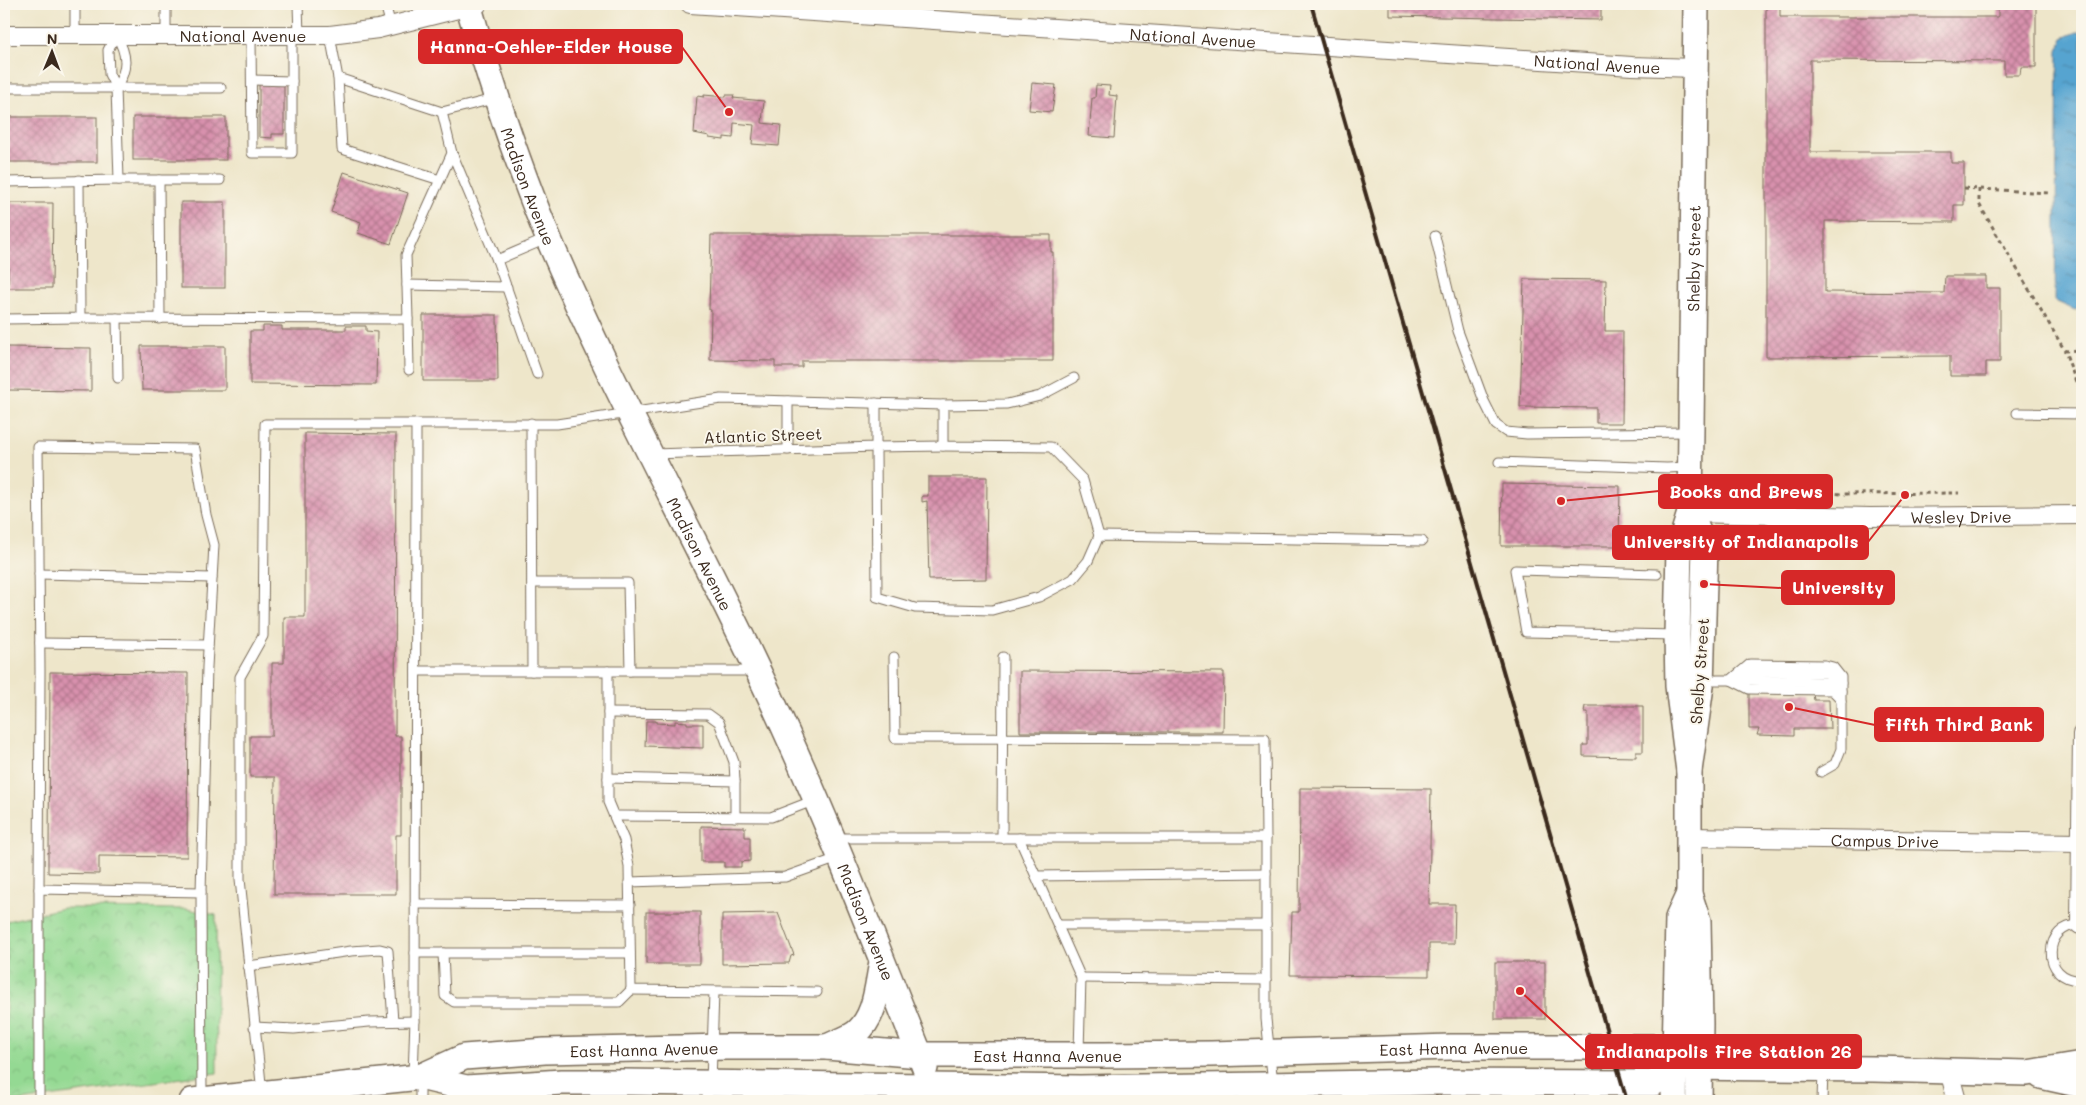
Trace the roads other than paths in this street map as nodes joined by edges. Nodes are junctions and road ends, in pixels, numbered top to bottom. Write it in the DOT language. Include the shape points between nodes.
graph roads {
  1 [pos="75,4"];
  2 [pos="166,4"];
  3 [pos="298,4"];
  4 [pos="384,4"];
  5 [pos="472,4"];
  6 [pos="690,4"];
  7 [pos="1696,4"];
  8 [pos="799,8"];
  9 [pos="392,26"];
  10 [pos="4,35"];
  11 [pos="75,35"];
  12 [pos="116,35"];
  13 [pos="166,35"];
  14 [pos="295,35"];
  15 [pos="330,35"];
  16 [pos="251,36"];
  17 [pos="1695,68"];
  18 [pos="338,78"];
  19 [pos="252,80"];
  20 [pos="292,81"];
  21 [pos="4,88"];
  22 [pos="116,88"];
  23 [pos="220,88"];
  24 [pos="498,98"];
  25 [pos="442,112"];
  26 [pos="452,153"];
  27 [pos="79,180"];
  28 [pos="119,180"];
  29 [pos="159,180"];
  30 [pos="220,180"];
  31 [pos="440,180"];
  32 [pos="4,182"];
  33 [pos="1435,236"];
  34 [pos="548,238"];
  35 [pos="497,260"];
  36 [pos="407,285"];
  37 [pos="507,287"];
  38 [pos="80,318"];
  39 [pos="117,318"];
  40 [pos="4,319"];
  41 [pos="160,319"];
  42 [pos="408,319"];
  43 [pos="409,370"];
  44 [pos="537,374"];
  45 [pos="118,378"];
  46 [pos="1074,378"];
  47 [pos="788,401"];
  48 [pos="876,403"];
  49 [pos="943,405"];
  50 [pos="630,413"];
  51 [pos="2017,413"];
  52 [pos="2082,414"];
  53 [pos="532,423"];
  54 [pos="416,424"];
  55 [pos="1690,432"];
  56 [pos="943,446"];
  57 [pos="876,447"];
  58 [pos="788,450"];
  59 [pos="650,454"];
  60 [pos="1499,462"];
  61 [pos="1691,467"];
  62 [pos="1690,513"];
  63 [pos="2082,515"];
  64 [pos="1099,536"];
  65 [pos="1422,541"];
  66 [pos="39,574"];
  67 [pos="1657,574"];
  68 [pos="212,578"];
  69 [pos="532,583"];
  70 [pos="1677,635"];
  71 [pos="40,643"];
  72 [pos="208,645"];
  73 [pos="894,657"];
  74 [pos="1003,657"];
  75 [pos="608,670"];
  76 [pos="416,671"];
  77 [pos="532,671"];
  78 [pos="630,671"];
  79 [pos="758,671"];
  80 [pos="1701,680"];
  81 [pos="1731,680"];
  82 [pos="1841,687"];
  83 [pos="1841,702"];
  84 [pos="608,713"];
  85 [pos="2082,734"];
  86 [pos="1003,740"];
  87 [pos="1689,771"];
  88 [pos="1821,772"];
  89 [pos="608,778"];
  90 [pos="735,781"];
  91 [pos="816,800"];
  92 [pos="614,816"];
  93 [pos="735,816"];
  94 [pos="1689,837"];
  95 [pos="1002,838"];
  96 [pos="1019,838"];
  97 [pos="1266,838"];
  98 [pos="2082,843"];
  99 [pos="836,848"];
  100 [pos="1266,874"];
  101 [pos="1036,876"];
  102 [pos="629,882"];
  103 [pos="39,889"];
  104 [pos="201,892"];
  105 [pos="1689,894"];
  106 [pos="415,904"];
  107 [pos="630,904"];
  108 [pos="1058,925"];
  109 [pos="1266,925"];
  110 [pos="2081,925"];
  111 [pos="415,953"];
  112 [pos="444,953"];
  113 [pos="630,953"];
  114 [pos="882,963"];
  115 [pos="248,966"];
  116 [pos="1081,978"];
  117 [pos="1266,980"];
  118 [pos="2082,980"];
  119 [pos="631,990"];
  120 [pos="714,992"];
  121 [pos="817,992"];
  122 [pos="393,1021"];
  123 [pos="415,1021"];
  124 [pos="254,1027"];
  125 [pos="712,1047"];
  126 [pos="827,1047"];
  127 [pos="1271,1052"];
  128 [pos="920,1055"];
  129 [pos="1079,1055"];
  130 [pos="2082,1064"];
  131 [pos="1674,1066"];
  132 [pos="1699,1067"];
  133 [pos="1824,1068"];
  134 [pos="1949,1071"];
  135 [pos="2027,1073"];
  136 [pos="416,1077"];
  137 [pos="2082,1085"];
  138 [pos="1273,1086"];
  139 [pos="709,1092"];
  140 [pos="777,1092"];
  141 [pos="1484,1092"];
  142 [pos="262,1093"];
  143 [pos="935,1094"];
  144 [pos="1010,1094"];
  145 [pos="39,1101"];
  146 [pos="197,1101"];
  147 [pos="420,1101"];
  148 [pos="1674,1101"];
  149 [pos="1699,1101"];
  150 [pos="1822,1101"];
  151 [pos="1957,1101"];
  1 -- 11 [label="lane"];
  2 -- 13 [label="lane"];
  3 -- 14 [label="lane"];
  4 -- 9 [label="lane"];
  5 -- 9 [label="street, National Avenue"];
  5 -- 24 [label="main road, Madison Avenue"];
  6 -- 8 [label="street, National Avenue"];
  7 -- 17 [label="main road, Shelby Street"];
  8 -- 17 [label="street, National Avenue"];
  9 -- 15 [label="street, National Avenue"];
  10 -- 11 [label="street, National Avenue"];
  11 -- 12 [label="street, National Avenue"];
  12 -- 13 [label="street, National Avenue"];
  12 -- 22 [label="lane" via="108,50 109,74"];
  12 -- 22 [label="lane" via="125,49 125,58 124,75"];
  13 -- 16 [label="street, National Avenue"];
  14 -- 15 [label="street, National Avenue"];
  14 -- 16 [label="street, National Avenue"];
  14 -- 20 [label="lane"];
  15 -- 18 [label="lane"];
  16 -- 19 [label="lane"];
  17 -- 55 [label="main road, Shelby Street"];
  18 -- 25 [label="lane"];
  18 -- 31 [label="lane" via="342,149"];
  19 -- 20 [label="lane"];
  19 -- 20 [label="lane" via="252,153 292,152"];
  21 -- 22 [label="lane"];
  22 -- 23 [label="lane"];
  22 -- 28 [label="lane"];
  24 -- 25 [label="lane"];
  24 -- 34 [label="main road, Madison Avenue"];
  25 -- 26 [label="lane"];
  26 -- 31 [label="lane"];
  26 -- 35 [label="lane"];
  27 -- 28 [label="lane"];
  27 -- 32 [label="lane"];
  27 -- 38 [label="lane"];
  28 -- 29 [label="lane"];
  29 -- 30 [label="lane"];
  29 -- 41 [label="lane"];
  31 -- 36 [label="lane" via="406,255"];
  33 -- 55 [label="lane" via="1458,331 1496,425 1506,432 1526,434"];
  34 -- 35 [label="lane"];
  34 -- 50 [label="main road, Madison Avenue"];
  35 -- 37 [label="lane"];
  36 -- 37 [label="lane"];
  36 -- 42 [label="lane"];
  37 -- 44 [label="lane"];
  38 -- 39 [label="lane"];
  38 -- 40 [label="lane"];
  39 -- 41 [label="lane"];
  39 -- 45 [label="lane"];
  41 -- 42 [label="lane"];
  42 -- 43 [label="lane"];
  46 -- 49 [label="lane" via="1040,396 1007,404"];
  47 -- 48 [label="lane"];
  47 -- 50 [label="lane" via="720,399"];
  47 -- 58 [label="lane"];
  48 -- 49 [label="lane"];
  48 -- 57 [label="lane"];
  49 -- 56 [label="lane"];
  50 -- 53 [label="lane" via="557,424"];
  50 -- 59 [label="main road, Madison Avenue"];
  51 -- 52 [label="lane"];
  53 -- 54 [label="lane"];
  53 -- 69 [label="lane"];
  54 -- 76 [label="lane"];
  54 -- 115 [label="lane" via="265,424 263,636 240,677 240,879"];
  55 -- 61 [label="main road, Shelby Street"];
  56 -- 57 [label="lane, Atlantic Street"];
  56 -- 64 [label="lane, Atlantic Street" via="1051,447 1083,480"];
  57 -- 58 [label="lane, Atlantic Street"];
  57 -- 64 [label="lane" via="877,597 915,608 992,610 1039,597 1073,579 1088,561"];
  58 -- 59 [label="lane, Atlantic Street"];
  59 -- 79 [label="main road, Madison Avenue"];
  60 -- 61 [label="lane"];
  61 -- 62 [label="main road, Shelby Street"];
  62 -- 63 [label="street, Wesley Drive" via="1870,517"];
  62 -- 70 [label="main road, Shelby Street" via="1679,548"];
  62 -- 80 [label="main road, Shelby Street" via="1705,548"];
  64 -- 65 [label="lane"];
  66 -- 68 [label="lane"];
  66 -- 68 [label="lane" via="38,447 195,449 214,545"];
  66 -- 71 [label="lane"];
  67 -- 70 [label="lane" via="1515,570 1526,632"];
  68 -- 72 [label="lane"];
  69 -- 77 [label="lane"];
  69 -- 78 [label="lane" via="628,583"];
  70 -- 87 [label="main road, Shelby Street" via="1678,686"];
  71 -- 72 [label="lane"];
  71 -- 103 [label="lane"];
  72 -- 104 [label="lane"];
  73 -- 86 [label="lane" via="895,738"];
  74 -- 86 [label="lane"];
  75 -- 77 [label="lane"];
  75 -- 78 [label="lane"];
  75 -- 84 [label="lane"];
  76 -- 77 [label="lane"];
  76 -- 106 [label="lane"];
  78 -- 79 [label="lane"];
  79 -- 91 [label="main road, Madison Avenue"];
  80 -- 81 [label="lane"];
  80 -- 87 [label="main road, Shelby Street"];
  81 -- 82 [label="lane" via="1829,682"];
  81 -- 82 [label="lane" via="1750,664 1825,665 1838,672"];
  81 -- 83 [label="lane" via="1749,689 1832,690"];
  82 -- 83 [label="lane"];
  83 -- 88 [label="lane" via="1841,749 1834,764"];
  84 -- 89 [label="lane"];
  84 -- 90 [label="lane" via="708,714 719,722 734,762"];
  85 -- 98 [label="street"];
  86 -- 95 [label="lane"];
  86 -- 97 [label="lane" via="1265,739"];
  87 -- 94 [label="main road, Shelby Street"];
  89 -- 90 [label="lane"];
  89 -- 92 [label="lane" via="608,802"];
  90 -- 93 [label="lane"];
  91 -- 93 [label="lane" via="771,817"];
  91 -- 99 [label="main road, Madison Avenue"];
  92 -- 93 [label="lane"];
  92 -- 102 [label="lane" via="624,840"];
  94 -- 98 [label="street, Campus Drive"];
  94 -- 105 [label="main road, Shelby Street"];
  95 -- 96 [label="lane"];
  95 -- 99 [label="lane"];
  96 -- 97 [label="lane"];
  96 -- 101 [label="lane"];
  97 -- 100 [label="lane"];
  98 -- 110 [label="street"];
  99 -- 102 [label="lane" via="785,878"];
  99 -- 114 [label="main road, Madison Avenue"];
  100 -- 101 [label="lane"];
  100 -- 109 [label="lane"];
  101 -- 108 [label="lane"];
  102 -- 107 [label="lane"];
  103 -- 104 [label="lane"];
  103 -- 145 [label="lane"];
  104 -- 146 [label="lane"];
  105 -- 131 [label="main road, Shelby Street" via="1678,918"];
  105 -- 132 [label="main road, Shelby Street" via="1698,921"];
  106 -- 107 [label="lane"];
  106 -- 111 [label="lane"];
  107 -- 113 [label="lane"];
  108 -- 109 [label="lane"];
  108 -- 116 [label="lane"];
  109 -- 117 [label="lane"];
  110 -- 118 [label="lane" via="2061,931 2054,939 2051,954 2059,972"];
  111 -- 112 [label="lane"];
  111 -- 123 [label="lane"];
  112 -- 113 [label="lane"];
  112 -- 119 [label="lane" via="445,996 454,1002 619,1002"];
  113 -- 119 [label="lane"];
  114 -- 126 [label="main road" via="867,1019 856,1032"];
  114 -- 128 [label="main road, Madison Avenue"];
  115 -- 122 [label="lane" via="351,951 388,951"];
  115 -- 124 [label="lane"];
  116 -- 117 [label="lane"];
  116 -- 129 [label="lane"];
  117 -- 127 [label="lane" via="1266,1019"];
  119 -- 120 [label="lane"];
  120 -- 121 [label="lane"];
  120 -- 125 [label="lane"];
  122 -- 123 [label="lane"];
  122 -- 124 [label="lane" via="294,1028"];
  123 -- 136 [label="lane"];
  124 -- 142 [label="lane"];
  125 -- 126 [label="main road, East Hanna Avenue"];
  125 -- 136 [label="main road, East Hanna Avenue" via="545,1051 464,1057"];
  125 -- 139 [label="lane"];
  126 -- 128 [label="main road, East Hanna Avenue"];
  127 -- 129 [label="main road, East Hanna Avenue"];
  127 -- 131 [label="main road, East Hanna Avenue" via="1457,1046 1653,1047"];
  127 -- 138 [label="lane"];
  128 -- 129 [label="main road, East Hanna Avenue"];
  128 -- 143 [label="main road, Madison Avenue"];
  130 -- 135 [label="main road"];
  131 -- 132 [label="main road"];
  131 -- 141 [label="main road, East Hanna Avenue" via="1654,1083"];
  131 -- 148 [label="main road, Shelby Street"];
  132 -- 133 [label="main road"];
  132 -- 149 [label="main road, Shelby Street"];
  133 -- 134 [label="main road"];
  133 -- 150 [label="lane"];
  134 -- 135 [label="main road"];
  134 -- 151 [label="street"];
  135 -- 137 [label="main road"];
  136 -- 139 [label="main road, East Hanna Avenue" via="466,1088 562,1082"];
  136 -- 142 [label="main road, East Hanna Avenue"];
  136 -- 147 [label="lane"];
  138 -- 141 [label="main road, East Hanna Avenue"];
  138 -- 144 [label="main road, East Hanna Avenue" via="1080,1088"];
  139 -- 140 [label="main road, East Hanna Avenue"];
  140 -- 143 [label="main road, East Hanna Avenue" via="835,1090"];
  142 -- 146 [label="main road, East Hanna Avenue"];
  143 -- 144 [label="main road, East Hanna Avenue"];
}
